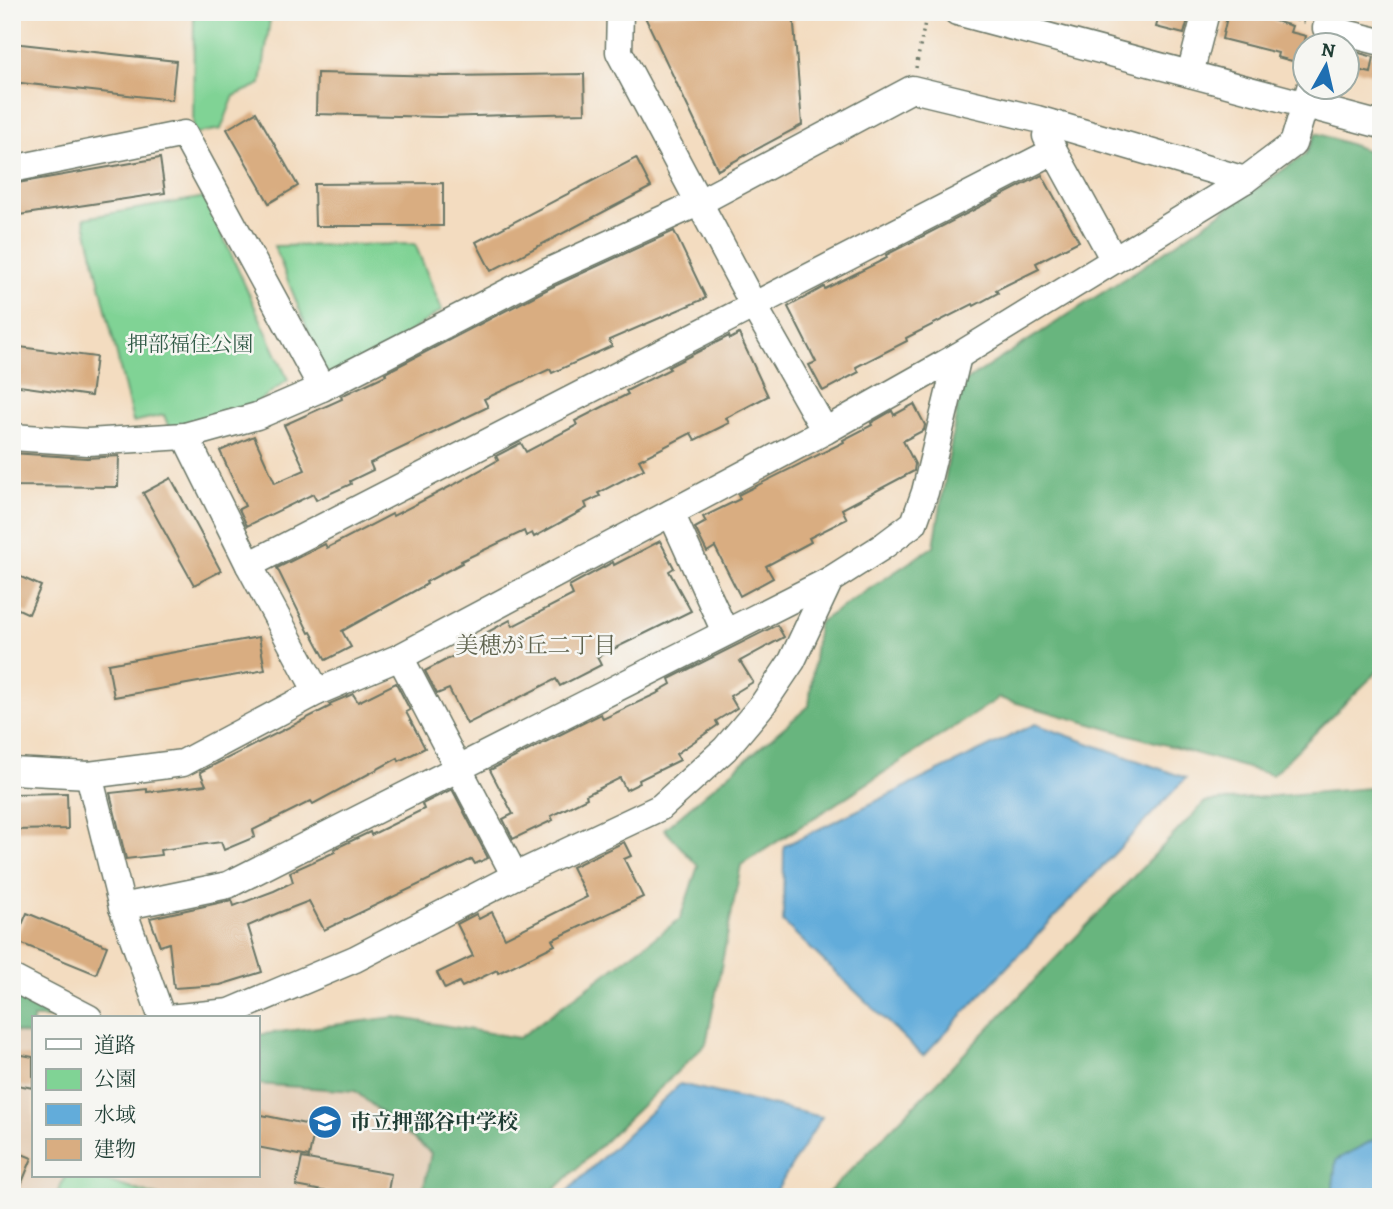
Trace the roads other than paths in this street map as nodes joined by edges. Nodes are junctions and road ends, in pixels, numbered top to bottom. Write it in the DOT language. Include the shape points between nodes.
graph roads {
  1 [pos="620,12"];
  2 [pos="957,12"];
  3 [pos="1206,12"];
  4 [pos="1326,29"];
  5 [pos="1381,42"];
  6 [pos="1190,74"];
  7 [pos="1292,93"];
  8 [pos="1305,102"];
  9 [pos="1322,102"];
  10 [pos="1037,119"];
  11 [pos="1381,125"];
  12 [pos="1054,151"];
  13 [pos="12,169"];
  14 [pos="1245,180"];
  15 [pos="700,202"];
  16 [pos="1114,260"];
  17 [pos="754,306"];
  18 [pos="958,356"];
  19 [pos="322,388"];
  20 [pos="825,431"];
  21 [pos="185,436"];
  22 [pos="12,437"];
  23 [pos="671,513"];
  24 [pos="249,565"];
  25 [pos="830,580"];
  26 [pos="725,632"];
  27 [pos="400,657"];
  28 [pos="317,692"];
  29 [pos="457,767"];
  30 [pos="12,771"];
  31 [pos="89,775"];
  32 [pos="515,876"];
  33 [pos="122,907"];
  34 [pos="12,978"];
  35 [pos="85,1016"];
  36 [pos="161,1016"];
  37 [pos="189,1016"];
  1 -- 15 [label="street" via="619,52"];
  2 -- 6 [label="street"];
  3 -- 6 [label="street"];
  4 -- 5 [label="street"];
  6 -- 7 [label="street"];
  8 -- 14 [label="street" via="1293,144"];
  9 -- 11 [label="street"];
  10 -- 12 [label="street"];
  10 -- 14 [label="street"];
  10 -- 15 [label="street" via="912,89"];
  12 -- 16 [label="street"];
  12 -- 17 [label="street"];
  13 -- 19 [label="street" via="184,134"];
  14 -- 16 [label="street"];
  15 -- 17 [label="street"];
  15 -- 19 [label="street" via="543,274"];
  16 -- 18 [label="street"];
  17 -- 20 [label="street"];
  17 -- 24 [label="street"];
  18 -- 20 [label="street"];
  18 -- 25 [label="street" via="914,523"];
  19 -- 21 [label="street" via="257,416"];
  20 -- 23 [label="street"];
  21 -- 22 [label="street" via="88,442"];
  21 -- 24 [label="street"];
  23 -- 26 [label="street"];
  23 -- 27 [label="street"];
  24 -- 28 [label="street"];
  25 -- 26 [label="street"];
  25 -- 32 [label="street" via="792,661 725,749 662,807"];
  26 -- 29 [label="street"];
  27 -- 28 [label="street"];
  27 -- 29 [label="street"];
  28 -- 31 [label="street" via="183,763"];
  29 -- 32 [label="street"];
  29 -- 33 [label="street" via="228,885"];
  30 -- 31 [label="street"];
  31 -- 33 [label="street"];
  32 -- 37 [label="street" via="355,959 230,1012"];
  33 -- 36 [label="street"];
  34 -- 35 [label="street"];
}
